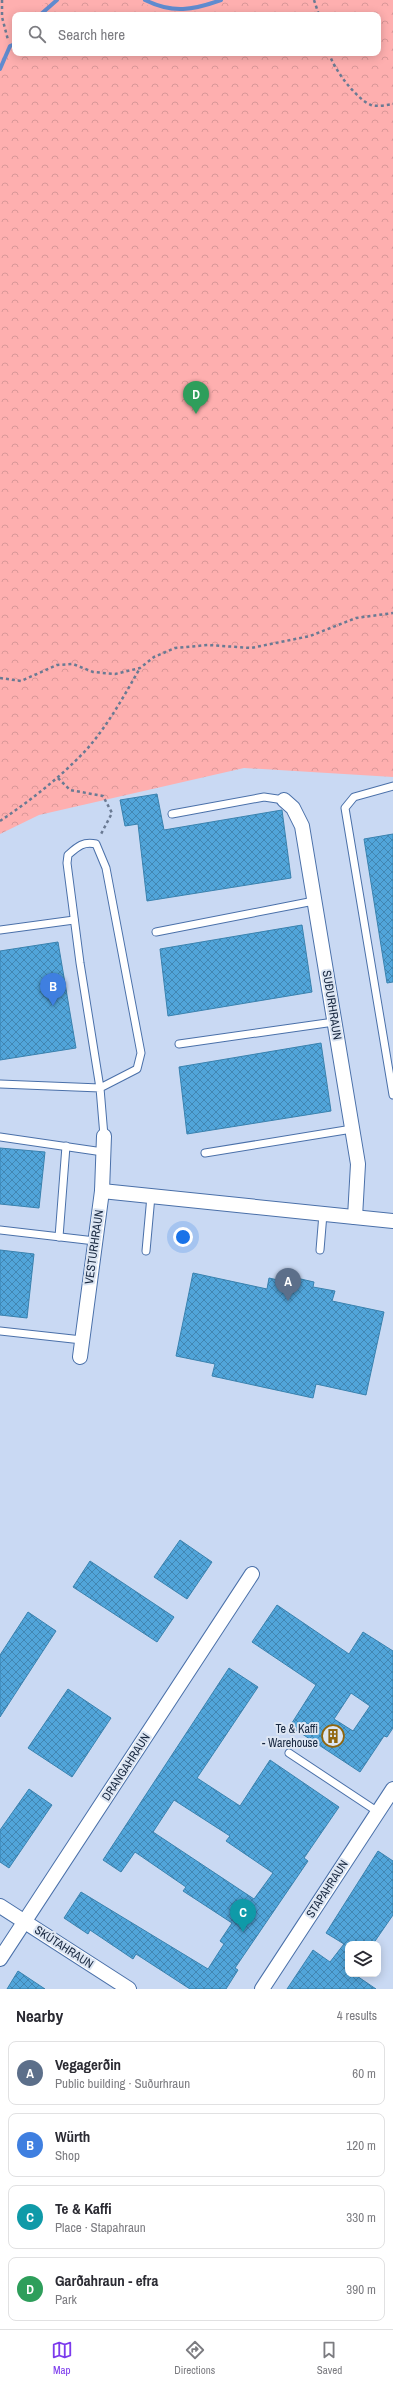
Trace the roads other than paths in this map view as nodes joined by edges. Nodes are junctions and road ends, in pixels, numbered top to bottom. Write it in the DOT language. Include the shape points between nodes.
graph roads {
  1 [pos="393,786"];
  2 [pos="284,800"];
  3 [pos="172,814"];
  4 [pos="314,901"];
  5 [pos="74,920"];
  6 [pos="0,930"];
  7 [pos="156,932"];
  8 [pos="334,1022"];
  9 [pos="179,1044"];
  10 [pos="0,1084"];
  11 [pos="100,1088"];
  12 [pos="393,1095"];
  13 [pos="352,1129"];
  14 [pos="104,1136"];
  15 [pos="0,1137"];
  16 [pos="66,1146"];
  17 [pos="103,1152"];
  18 [pos="205,1153"];
  19 [pos="102,1191"];
  20 [pos="151,1196"];
  21 [pos="323,1214"];
  22 [pos="355,1217"];
  23 [pos="393,1221"];
  24 [pos="0,1230"];
  25 [pos="59,1237"];
  26 [pos="95,1241"];
  27 [pos="320,1250"];
  28 [pos="146,1251"];
  29 [pos="0,1332"];
  30 [pos="82,1340"];
  31 [pos="80,1357"];
  32 [pos="252,1574"];
  33 [pos="289,1753"];
  34 [pos="393,1789"];
  35 [pos="378,1812"];
  36 [pos="0,1906"];
  37 [pos="25,1922"];
  38 [pos="0,1960"];
  39 [pos="128,1989"];
  40 [pos="262,1989"];
  1 -- 12 [label="lane" via="354,797 345,808"];
  2 -- 3 [label="lane" via="264,797"];
  2 -- 4 [label="street, SUÐURHRAUN" via="293,808 302,826"];
  4 -- 7 [label="lane"];
  4 -- 8 [label="street, SUÐURHRAUN"];
  5 -- 6 [label="lane"];
  5 -- 11 [label="lane"];
  5 -- 11 [label="lane" via="68,855 88,842 96,844 106,868 141,1053 137,1069"];
  8 -- 9 [label="lane"];
  8 -- 13 [label="street, SUÐURHRAUN"];
  10 -- 11 [label="lane"];
  11 -- 14 [label="lane"];
  13 -- 18 [label="lane"];
  13 -- 22 [label="street, SUÐURHRAUN" via="358,1164"];
  14 -- 17 [label="street, VESTURHRAUN"];
  15 -- 16 [label="lane"];
  16 -- 17 [label="lane"];
  16 -- 25 [label="lane"];
  17 -- 19 [label="street, VESTURHRAUN"];
  19 -- 20 [label="street"];
  19 -- 26 [label="street, VESTURHRAUN"];
  20 -- 21 [label="street"];
  20 -- 28 [label="lane"];
  21 -- 22 [label="street"];
  21 -- 27 [label="lane"];
  22 -- 23 [label="street"];
  24 -- 25 [label="lane"];
  25 -- 26 [label="lane"];
  26 -- 30 [label="street, VESTURHRAUN"];
  29 -- 30 [label="lane"];
  30 -- 31 [label="street, VESTURHRAUN"];
  32 -- 37 [label="street, DRANGAHRAUN"];
  33 -- 35 [label="lane"];
  34 -- 35 [label="street, STAPAHRAUN"];
  35 -- 40 [label="street, STAPAHRAUN"];
  36 -- 37 [label="street, SKÚTAHRAUN"];
  37 -- 38 [label="street, DRANGAHRAUN"];
  37 -- 39 [label="street, SKÚTAHRAUN"];
}
